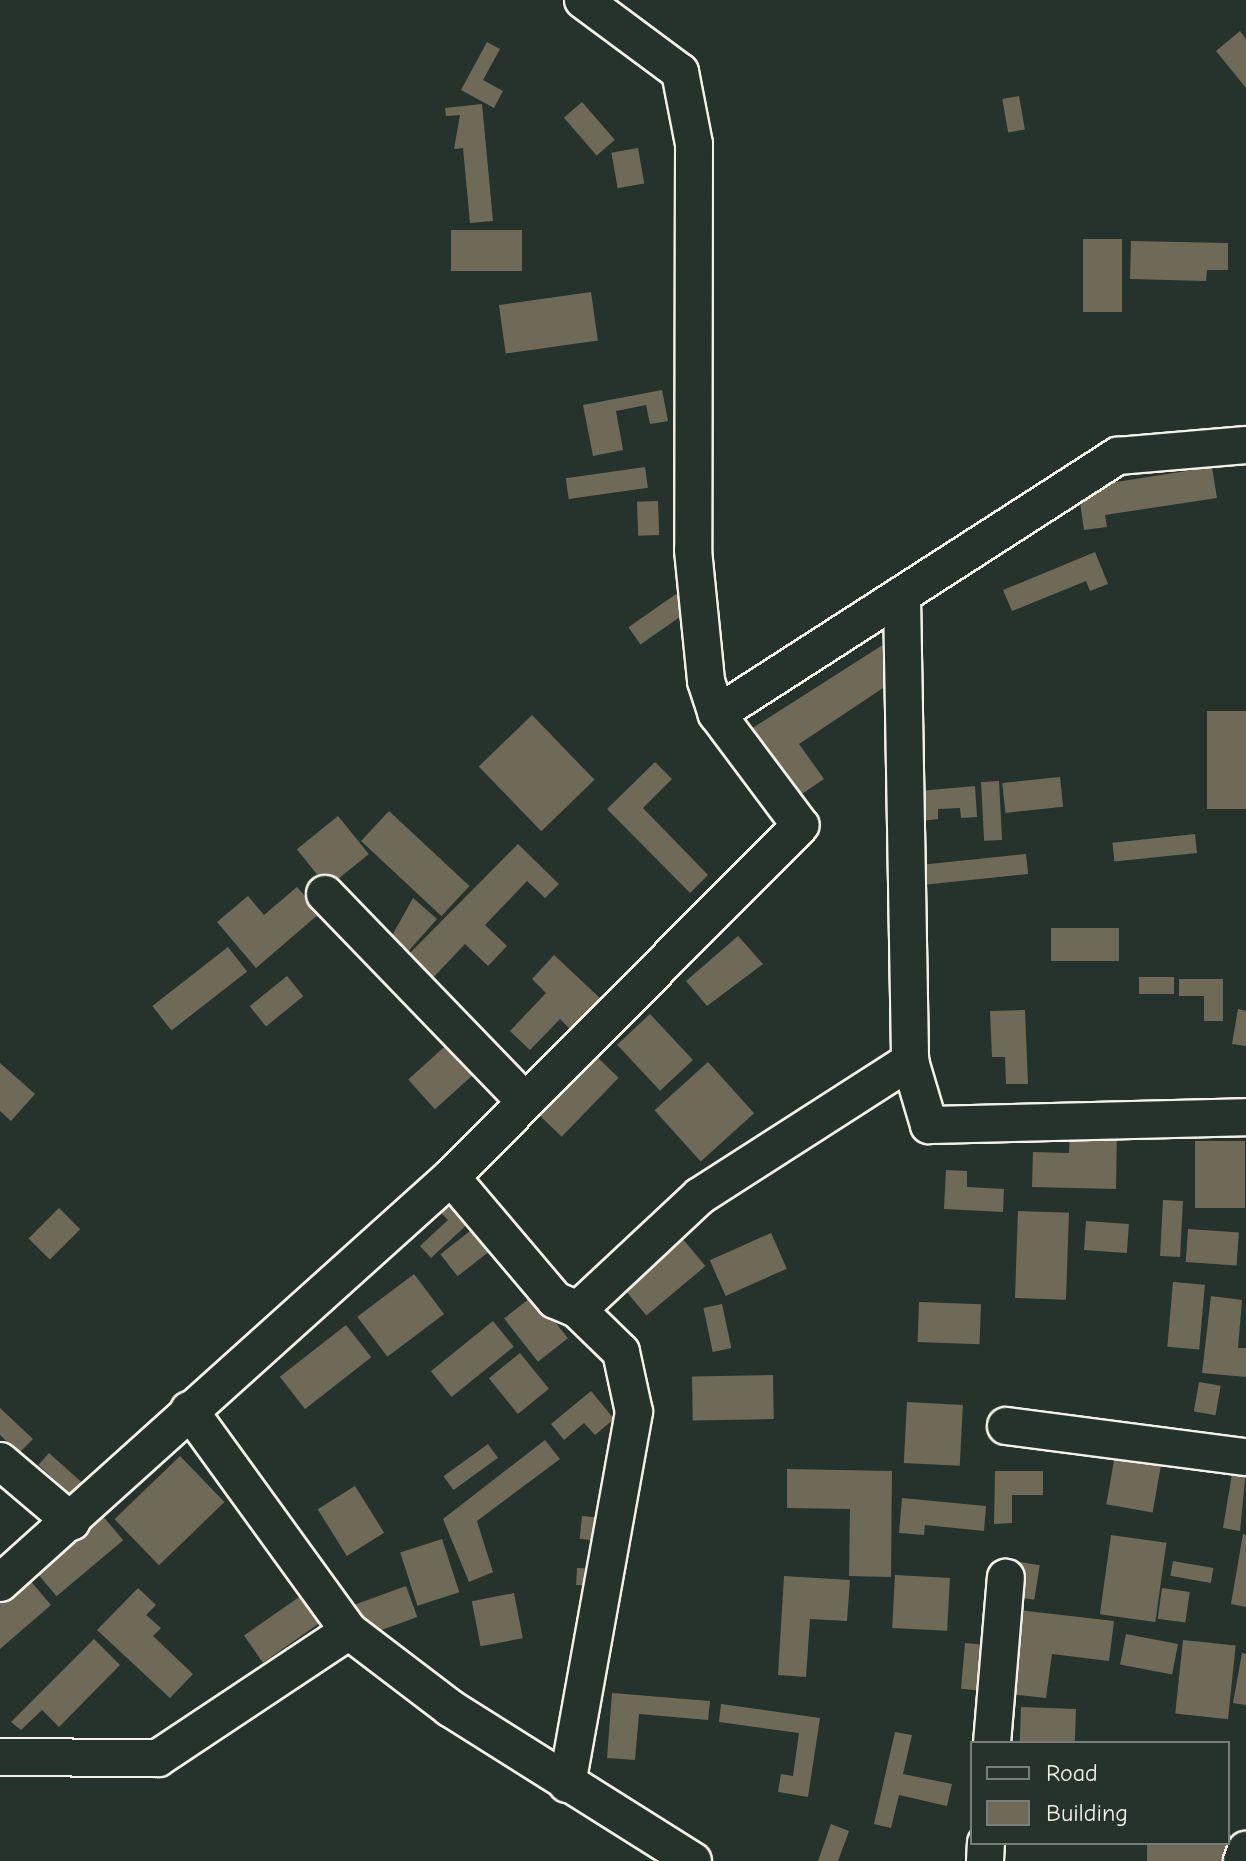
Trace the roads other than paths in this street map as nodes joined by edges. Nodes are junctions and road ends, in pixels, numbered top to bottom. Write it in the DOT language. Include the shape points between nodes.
graph roads {
  1 [pos="583,0"];
  2 [pos="1246,445"];
  3 [pos="902,597"];
  4 [pos="717,714"];
  5 [pos="325,894"];
  6 [pos="910,1061"];
  7 [pos="522,1098"];
  8 [pos="1246,1117"];
  9 [pos="451,1177"];
  10 [pos="578,1310"];
  11 [pos="189,1410"];
  12 [pos="1006,1426"];
  13 [pos="1246,1457"];
  14 [pos="0,1461"];
  15 [pos="72,1522"];
  16 [pos="1006,1578"];
  17 [pos="0,1583"];
  18 [pos="349,1631"];
  19 [pos="992,1741"];
  20 [pos="0,1757"];
  21 [pos="567,1784"];
  22 [pos="1246,1850"];
  23 [pos="693,1861"];
  24 [pos="1242,1861"];
  1 -- 4 [label="street" via="680,72 694,144 693,550 706,681"];
  2 -- 3 [label="street" via="1118,456"];
  3 -- 4 [label="street"];
  3 -- 6 [label="street"];
  4 -- 7 [label="street" via="800,825"];
  5 -- 7 [label="street"];
  6 -- 8 [label="street" via="929,1125"];
  6 -- 10 [label="street" via="700,1196"];
  7 -- 9 [label="street"];
  9 -- 10 [label="street" via="555,1300"];
  9 -- 11 [label="street"];
  10 -- 21 [label="street" via="621,1352 634,1412"];
  11 -- 15 [label="street"];
  11 -- 18 [label="street"];
  12 -- 13 [label="street"];
  14 -- 15 [label="street"];
  15 -- 17 [label="street"];
  16 -- 19 [label="street"];
  18 -- 20 [label="street" via="158,1758"];
  18 -- 21 [label="street"];
  21 -- 23 [label="street"];
  22 -- 24 [label="street"];
}
